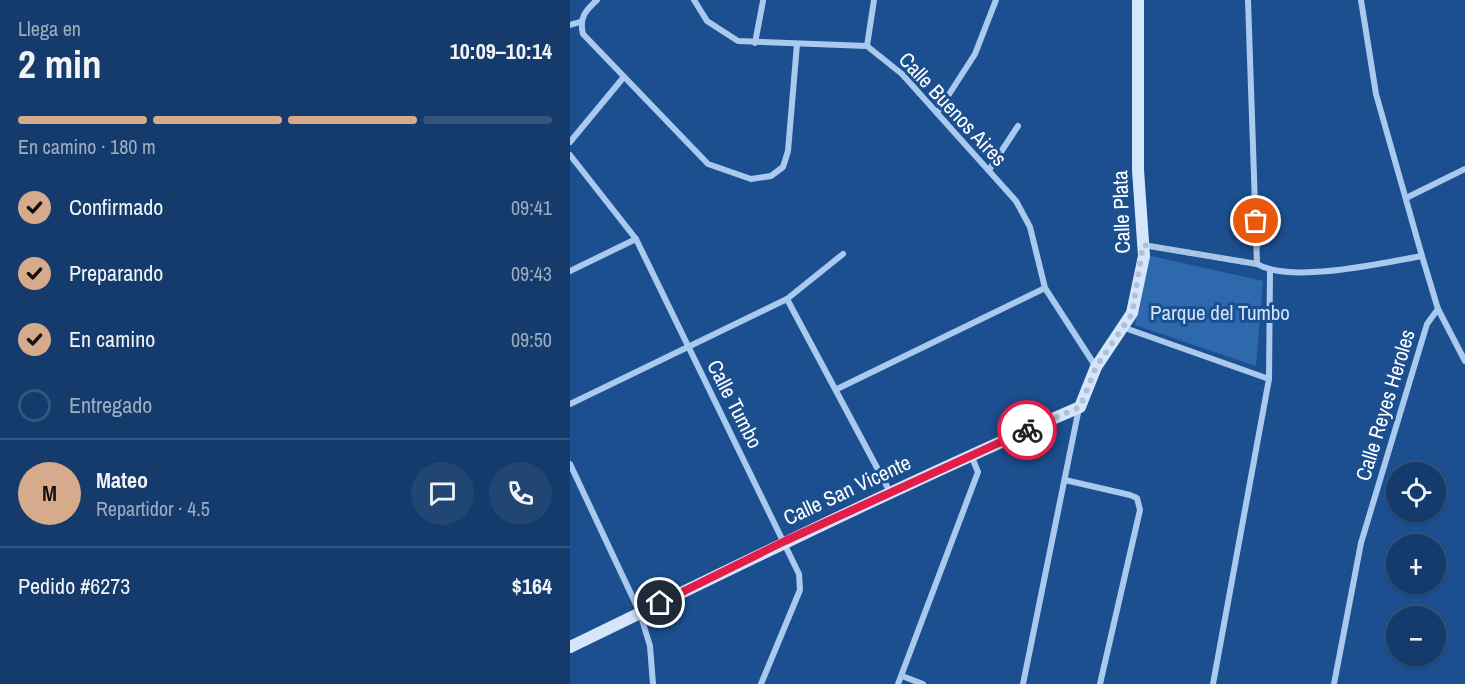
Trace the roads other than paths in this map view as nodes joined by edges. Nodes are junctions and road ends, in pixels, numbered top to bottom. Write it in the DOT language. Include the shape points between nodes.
graph roads {
  1 [pos="597,0"];
  2 [pos="694,0"];
  3 [pos="874,0"];
  4 [pos="996,0"];
  5 [pos="1138,0"];
  6 [pos="1248,0"];
  7 [pos="1361,0"];
  8 [pos="763,1"];
  9 [pos="580,22"];
  10 [pos="570,25"];
  11 [pos="755,43"];
  12 [pos="797,44"];
  13 [pos="867,46"];
  14 [pos="623,78"];
  15 [pos="937,112"];
  16 [pos="1018,126"];
  17 [pos="570,142"];
  18 [pos="570,155"];
  19 [pos="1465,169"];
  20 [pos="989,170"];
  21 [pos="1406,198"];
  22 [pos="636,239"];
  23 [pos="1143,245"];
  24 [pos="843,254"];
  25 [pos="1422,256"];
  26 [pos="1257,264"];
  27 [pos="570,271"];
  28 [pos="1270,271"];
  29 [pos="1045,288"];
  30 [pos="787,299"];
  31 [pos="1438,309"];
  32 [pos="1125,327"];
  33 [pos="1462,346"];
  34 [pos="688,348"];
  35 [pos="1465,361"];
  36 [pos="1096,367"];
  37 [pos="1269,379"];
  38 [pos="837,389"];
  39 [pos="570,404"];
  40 [pos="1080,407"];
  41 [pos="971,454"];
  42 [pos="570,464"];
  43 [pos="1065,480"];
  44 [pos="890,492"];
  45 [pos="785,541"];
  46 [pos="640,613"];
  47 [pos="570,647"];
  48 [pos="902,676"];
  49 [pos="653,684"];
  50 [pos="761,684"];
  51 [pos="898,684"];
  52 [pos="923,684"];
  53 [pos="1023,684"];
  54 [pos="1100,684"];
  55 [pos="1213,684"];
  56 [pos="1334,684"];
  1 -- 9 [label="street"];
  2 -- 11 [label="street" via="707,21 738,41"];
  3 -- 13 [label="street"];
  4 -- 15 [label="street" via="975,54"];
  5 -- 23 [label="main road, Calle Plata" via="1138,170"];
  6 -- 26 [label="street"];
  7 -- 21 [label="street, Calle Reyes Heroles" via="1376,94"];
  8 -- 11 [label="street"];
  9 -- 10 [label="street"];
  9 -- 14 [label="street" via="583,34"];
  11 -- 12 [label="street"];
  12 -- 13 [label="street"];
  12 -- 14 [label="street" via="788,151 783,167 771,176 751,179 708,164"];
  13 -- 15 [label="street, Calle Buenos Aires" via="902,74"];
  14 -- 17 [label="street"];
  15 -- 20 [label="street, Calle Buenos Aires"];
  16 -- 20 [label="street"];
  18 -- 22 [label="street, Calle Tumbo"];
  19 -- 21 [label="street"];
  20 -- 29 [label="street, Calle Buenos Aires" via="1016,201 1030,227"];
  21 -- 25 [label="street, Calle Reyes Heroles"];
  22 -- 27 [label="street"];
  22 -- 34 [label="street, Calle Tumbo"];
  23 -- 26 [label="street"];
  23 -- 32 [label="main road, Calle Plata" via="1132,314"];
  24 -- 30 [label="street"];
  25 -- 28 [label="street" via="1343,270"];
  25 -- 31 [label="street, Calle Reyes Heroles"];
  26 -- 28 [label="street"];
  28 -- 37 [label="street"];
  29 -- 36 [label="street, Calle Buenos Aires"];
  29 -- 38 [label="street"];
  30 -- 34 [label="street"];
  30 -- 38 [label="street"];
  31 -- 33 [label="street"];
  31 -- 56 [label="street, Calle Reyes Heroles" via="1427,324 1361,543"];
  32 -- 36 [label="main road, Calle Plata"];
  32 -- 37 [label="street"];
  33 -- 35 [label="street"];
  34 -- 39 [label="street"];
  34 -- 45 [label="street, Calle Tumbo"];
  36 -- 40 [label="main road, Calle Plata"];
  37 -- 55 [label="street"];
  38 -- 44 [label="street"];
  40 -- 41 [label="main road, Calle San Vicente"];
  40 -- 43 [label="street"];
  41 -- 44 [label="main road, Calle San Vicente"];
  41 -- 48 [label="street" via="978,472"];
  42 -- 46 [label="street"];
  43 -- 53 [label="street"];
  43 -- 54 [label="street" via="1130,495 1137,498 1140,510"];
  44 -- 45 [label="main road, Calle San Vicente"];
  45 -- 46 [label="main road, Calle San Vicente"];
  45 -- 50 [label="street, Calle Tumbo" via="799,574 800,590"];
  46 -- 47 [label="main road, Calle San Vicente"];
  46 -- 49 [label="street" via="650,646"];
  48 -- 51 [label="street"];
  48 -- 52 [label="street"];
}
